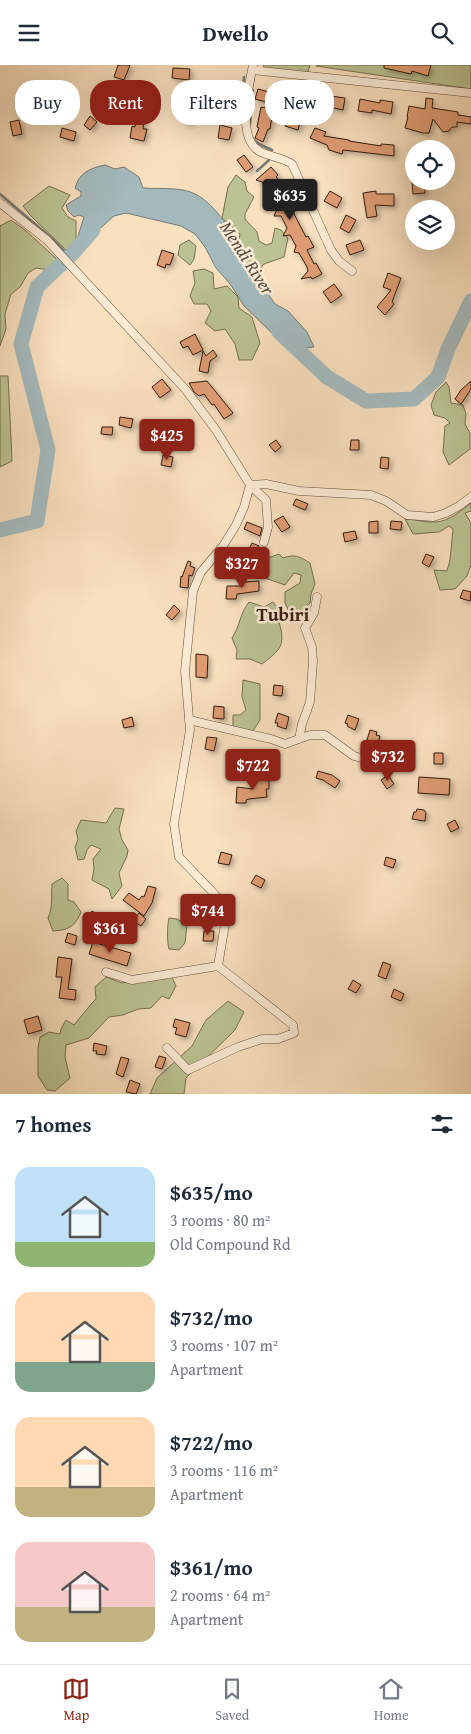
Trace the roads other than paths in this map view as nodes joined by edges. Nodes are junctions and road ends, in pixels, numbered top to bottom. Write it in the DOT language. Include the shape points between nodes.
graph roads {
  1 [pos="253,68"];
  2 [pos="471,93"];
  3 [pos="0,204"];
  4 [pos="352,271"];
  5 [pos="250,485"];
  6 [pos="471,497"];
  7 [pos="264,542"];
  8 [pos="317,597"];
  9 [pos="189,720"];
  10 [pos="299,739"];
  11 [pos="394,767"];
  12 [pos="218,966"];
  13 [pos="106,971"];
  14 [pos="168,1048"];
  1 -- 2 [label="street"];
  1 -- 4 [label="street" via="246,117 252,144 261,152 292,164 331,250"];
  3 -- 5 [label="street" via="47,240 186,390 216,430"];
  5 -- 6 [label="street" via="371,495 406,515 433,517 446,513"];
  5 -- 7 [label="street" via="266,501 268,527"];
  5 -- 9 [label="street" via="236,525 201,572 193,591 185,671"];
  8 -- 10 [label="street" via="314,613 304,628 312,647 313,661 310,702"];
  9 -- 10 [label="street" via="284,744"];
  9 -- 12 [label="street" via="174,824 180,857 224,904 226,918"];
  10 -- 11 [label="street" via="325,735 354,755"];
  12 -- 13 [label="street" via="132,980"];
  12 -- 14 [label="street" via="293,1025 294,1033 238,1047 188,1070"];
}
